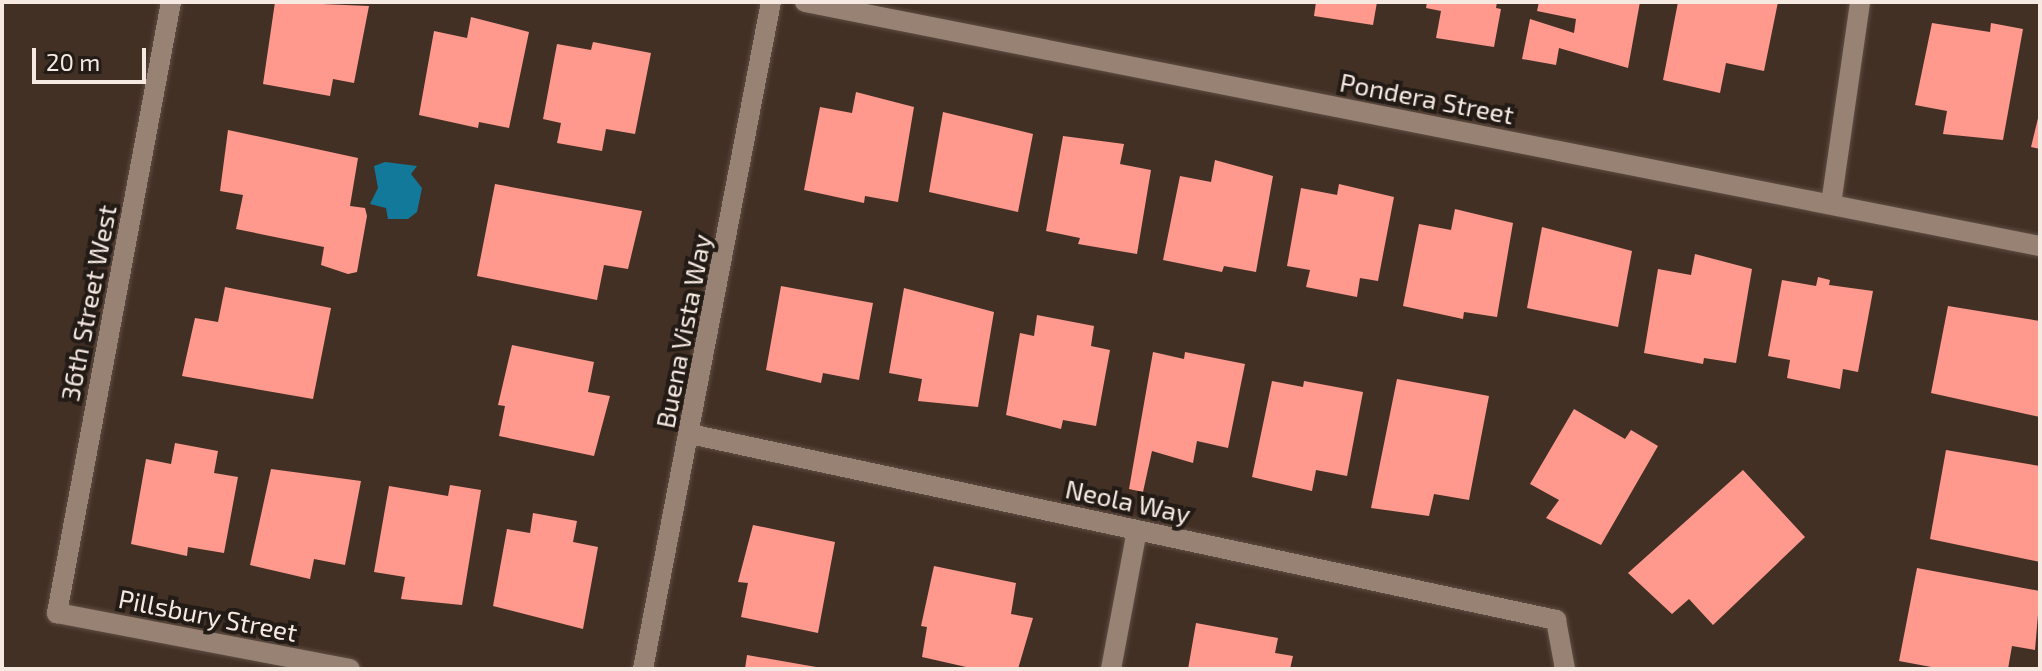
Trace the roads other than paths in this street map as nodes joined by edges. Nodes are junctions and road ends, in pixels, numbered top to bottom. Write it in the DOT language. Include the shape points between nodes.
graph roads {
  1 [pos="171,2"];
  2 [pos="771,2"];
  3 [pos="805,2"];
  4 [pos="1860,2"];
  5 [pos="1831,204"];
  6 [pos="2040,246"];
  7 [pos="690,434"];
  8 [pos="1137,530"];
  9 [pos="57,613"];
  10 [pos="350,669"];
  11 [pos="643,669"];
  12 [pos="1111,669"];
  13 [pos="1565,669"];
  1 -- 9 [label="street, 36th Street West"];
  2 -- 7 [label="street, Buena Vista Way"];
  3 -- 5 [label="street, Pondera Street"];
  4 -- 5 [label="street"];
  5 -- 6 [label="street, Pondera Street"];
  7 -- 8 [label="street, Neola Way"];
  7 -- 11 [label="street, Buena Vista Way"];
  8 -- 12 [label="street"];
  8 -- 13 [label="street, Neola Way" via="1556,620"];
  9 -- 10 [label="street, Pillsbury Street"];
}
